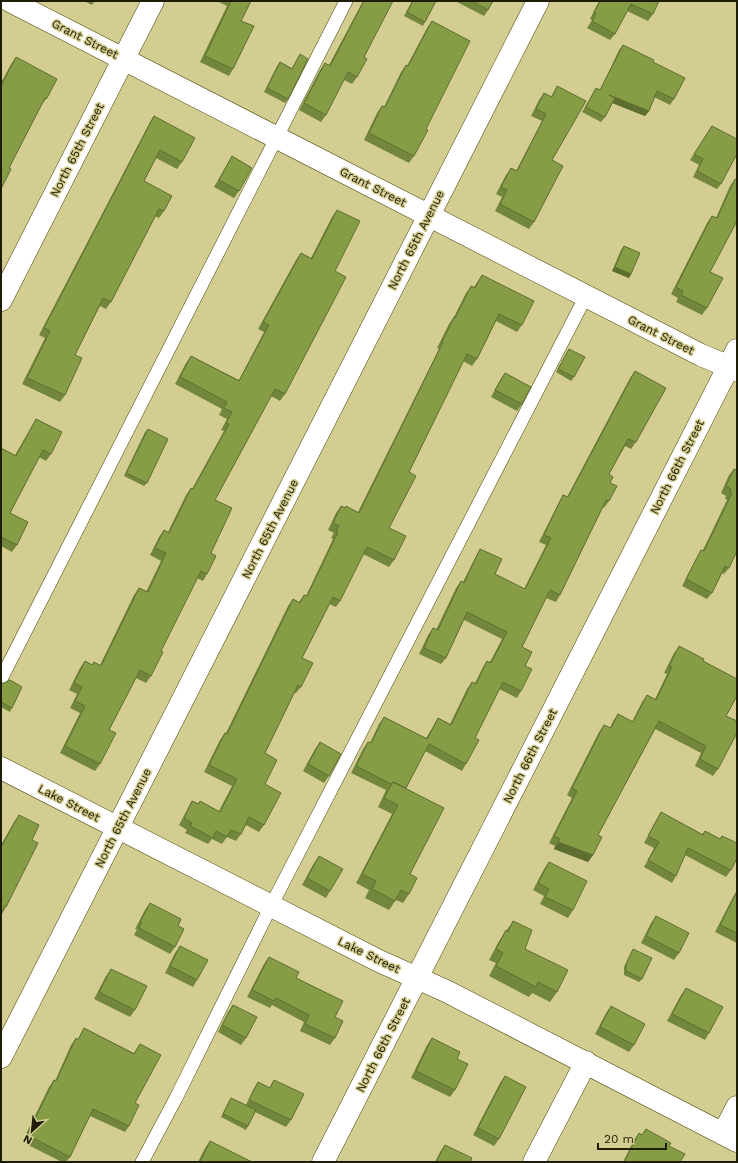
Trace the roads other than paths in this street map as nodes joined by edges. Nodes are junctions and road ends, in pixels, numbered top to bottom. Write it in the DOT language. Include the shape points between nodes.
graph roads {
  1 [pos="10,1"];
  2 [pos="153,1"];
  3 [pos="346,1"];
  4 [pos="538,1"];
  5 [pos="124,59"];
  6 [pos="277,138"];
  7 [pos="429,216"];
  8 [pos="586,296"];
  9 [pos="1,300"];
  10 [pos="734,362"];
  11 [pos="1,678"];
  12 [pos="1,768"];
  13 [pos="117,828"];
  14 [pos="271,906"];
  15 [pos="418,978"];
  16 [pos="1,1057"];
  17 [pos="586,1062"];
  18 [pos="737,1107"];
  19 [pos="730,1138"];
  20 [pos="142,1162"];
  21 [pos="323,1162"];
  22 [pos="534,1162"];
  1 -- 5 [label="street, Grant Street"];
  2 -- 5 [label="street, North 65th Street"];
  3 -- 6 [label="lane"];
  4 -- 7 [label="street, North 65th Avenue"];
  5 -- 6 [label="street, Grant Street"];
  5 -- 9 [label="street, North 65th Street"];
  6 -- 7 [label="street, Grant Street"];
  6 -- 11 [label="lane"];
  7 -- 8 [label="street, Grant Street"];
  7 -- 13 [label="street, North 65th Avenue"];
  8 -- 10 [label="street, Grant Street" via="701,355"];
  8 -- 14 [label="lane"];
  10 -- 15 [label="street, North 66th Street"];
  12 -- 13 [label="street, Lake Street"];
  13 -- 14 [label="street, Lake Street"];
  13 -- 16 [label="street, North 65th Avenue"];
  14 -- 15 [label="street, Lake Street"];
  14 -- 20 [label="lane"];
  15 -- 17 [label="street, Lake Street"];
  15 -- 21 [label="street, North 66th Street"];
  17 -- 19 [label="street, Lake Street"];
  17 -- 22 [label="street"];
  18 -- 19 [label="street"];
}
